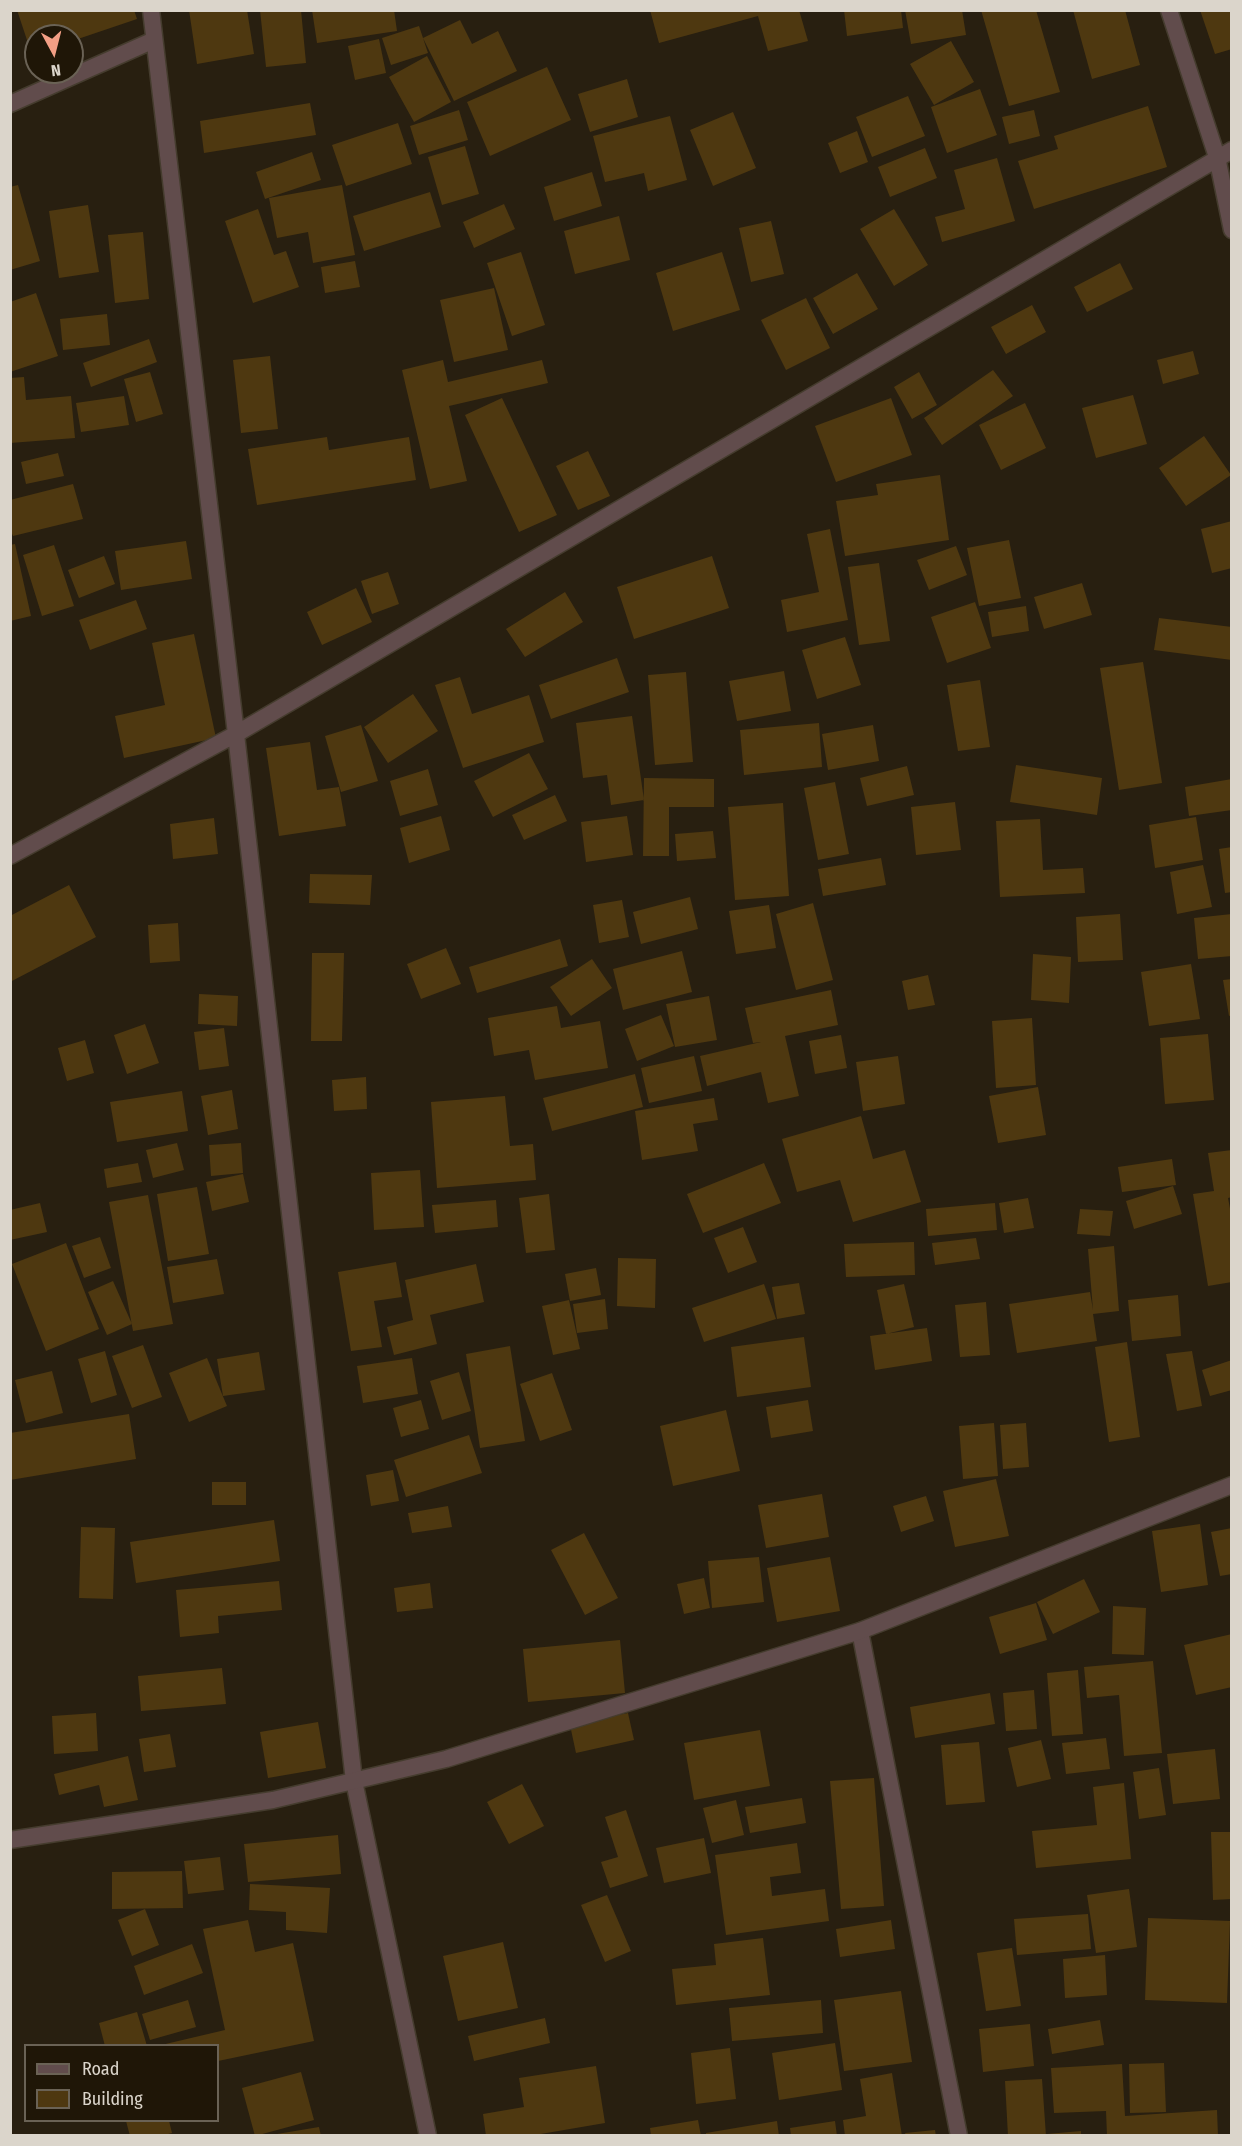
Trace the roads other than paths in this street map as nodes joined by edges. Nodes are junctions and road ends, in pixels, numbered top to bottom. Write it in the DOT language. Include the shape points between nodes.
graph roads {
  1 [pos="151,10"];
  2 [pos="1169,10"];
  3 [pos="154,40"];
  4 [pos="10,105"];
  5 [pos="1224,154"];
  6 [pos="1232,230"];
  7 [pos="236,734"];
  8 [pos="10,856"];
  9 [pos="1232,1485"];
  10 [pos="860,1630"];
  11 [pos="354,1781"];
  12 [pos="10,1840"];
  13 [pos="429,2136"];
  14 [pos="959,2136"];
  1 -- 3 [label="street"];
  2 -- 5 [label="street"];
  3 -- 4 [label="street"];
  3 -- 7 [label="street"];
  5 -- 6 [label="street"];
  5 -- 7 [label="street"];
  7 -- 8 [label="street"];
  7 -- 11 [label="street"];
  9 -- 10 [label="street"];
  10 -- 11 [label="street" via="446,1759"];
  10 -- 14 [label="street"];
  11 -- 12 [label="street" via="273,1800"];
  11 -- 13 [label="street"];
}
